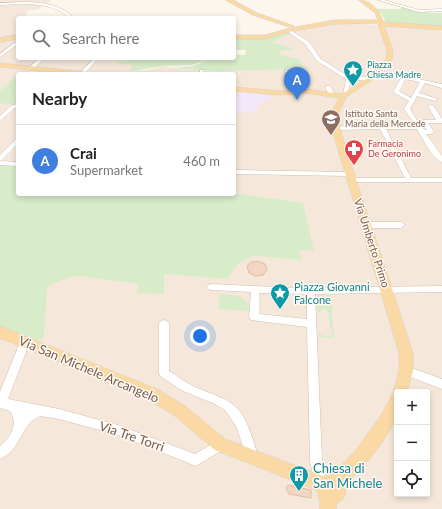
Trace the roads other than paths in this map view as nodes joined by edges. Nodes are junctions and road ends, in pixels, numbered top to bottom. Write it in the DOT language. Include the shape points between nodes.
graph roads {
  1 [pos="230,0"];
  2 [pos="372,0"];
  3 [pos="380,0"];
  4 [pos="363,1"];
  5 [pos="8,2"];
  6 [pos="0,4"];
  7 [pos="442,10"];
  8 [pos="70,16"];
  9 [pos="381,23"];
  10 [pos="442,28"];
  11 [pos="289,30"];
  12 [pos="16,37"];
  13 [pos="236,37"];
  14 [pos="0,40"];
  15 [pos="16,44"];
  16 [pos="0,56"];
  17 [pos="41,60"];
  18 [pos="95,60"];
  19 [pos="0,65"];
  20 [pos="31,68"];
  21 [pos="287,71"];
  22 [pos="378,71"];
  23 [pos="66,72"];
  24 [pos="85,72"];
  25 [pos="348,77"];
  26 [pos="404,77"];
  27 [pos="367,81"];
  28 [pos="423,82"];
  29 [pos="442,86"];
  30 [pos="328,87"];
  31 [pos="237,89"];
  32 [pos="290,93"];
  33 [pos="416,94"];
  34 [pos="341,97"];
  35 [pos="435,99"];
  36 [pos="412,101"];
  37 [pos="16,106"];
  38 [pos="431,106"];
  39 [pos="0,119"];
  40 [pos="441,121"];
  41 [pos="416,122"];
  42 [pos="424,122"];
  43 [pos="336,128"];
  44 [pos="382,128"];
  45 [pos="421,130"];
  46 [pos="16,142"];
  47 [pos="0,159"];
  48 [pos="442,160"];
  49 [pos="0,163"];
  50 [pos="16,164"];
  51 [pos="236,172"];
  52 [pos="351,177"];
  53 [pos="409,180"];
  54 [pos="442,180"];
  55 [pos="366,225"];
  56 [pos="401,225"];
  57 [pos="211,287"];
  58 [pos="387,289"];
  59 [pos="442,289"];
  60 [pos="255,290"];
  61 [pos="311,291"];
  62 [pos="164,324"];
  63 [pos="311,325"];
  64 [pos="0,332"];
  65 [pos="25,342"];
  66 [pos="406,372"];
  67 [pos="442,384"];
  68 [pos="401,389"];
  69 [pos="3,404"];
  70 [pos="394,406"];
  71 [pos="39,410"];
  72 [pos="19,430"];
  73 [pos="220,445"];
  74 [pos="0,453"];
  75 [pos="252,457"];
  76 [pos="327,491"];
  1 -- 11 [label="main road" via="255,14 278,22"];
  2 -- 4 [label="main road"];
  3 -- 7 [label="street" via="419,11"];
  4 -- 9 [label="main road" via="377,12"];
  5 -- 6 [label="street"];
  5 -- 8 [label="street" via="40,4 62,9"];
  9 -- 10 [label="main road"];
  9 -- 11 [label="main road" via="330,23"];
  9 -- 22 [label="main road" via="390,55"];
  11 -- 13 [label="main road" via="258,37"];
  11 -- 25 [label="street" via="307,43 317,58"];
  12 -- 14 [label="main road"];
  15 -- 16 [label="street"];
  17 -- 20 [label="street"];
  18 -- 24 [label="street"];
  19 -- 20 [label="main road"];
  20 -- 23 [label="main road"];
  21 -- 32 [label="street"];
  22 -- 26 [label="street"];
  22 -- 27 [label="main road"];
  25 -- 27 [label="street"];
  25 -- 34 [label="street"];
  26 -- 28 [label="street"];
  26 -- 36 [label="street" via="396,92"];
  27 -- 34 [label="main road"];
  28 -- 29 [label="street"];
  28 -- 33 [label="street"];
  30 -- 34 [label="street"];
  31 -- 32 [label="main road"];
  32 -- 34 [label="main road"];
  32 -- 34 [label="main road" via="306,91"];
  33 -- 35 [label="street"];
  33 -- 36 [label="street"];
  34 -- 43 [label="main road, Via Umberto Primo" via="334,115"];
  36 -- 41 [label="street" via="407,109"];
  37 -- 39 [label="street"];
  38 -- 40 [label="street"];
  40 -- 42 [label="street"];
  41 -- 42 [label="street"];
  41 -- 45 [label="street"];
  42 -- 45 [label="street" via="431,132"];
  43 -- 44 [label="street"];
  43 -- 52 [label="main road, Via Umberto Primo"];
  44 -- 45 [label="street"];
  44 -- 53 [label="street"];
  45 -- 48 [label="street"];
  46 -- 47 [label="street"];
  49 -- 50 [label="street"];
  51 -- 52 [label="street"];
  52 -- 53 [label="street"];
  52 -- 55 [label="main road, Via Umberto Primo"];
  53 -- 54 [label="street"];
  55 -- 56 [label="street"];
  55 -- 58 [label="main road, Via Umberto Primo"];
  57 -- 60 [label="street"];
  58 -- 59 [label="street"];
  58 -- 61 [label="street"];
  58 -- 66 [label="main road, Via Umberto Primo" via="406,353"];
  60 -- 61 [label="street"];
  60 -- 63 [label="street" via="254,317"];
  61 -- 63 [label="street"];
  62 -- 75 [label="street" via="164,373 187,388 230,408 242,427"];
  63 -- 76 [label="street" via="316,461"];
  64 -- 65 [label="main road, Via San Michele Arcangelo"];
  65 -- 69 [label="street"];
  65 -- 73 [label="main road, Via San Michele Arcangelo" via="166,402"];
  66 -- 67 [label="street"];
  66 -- 68 [label="main road, Via Umberto Primo"];
  69 -- 71 [label="street"];
  69 -- 72 [label="street" via="17,411"];
  70 -- 76 [label="main road" via="382,428 346,474"];
  71 -- 72 [label="street" via="28,417"];
  71 -- 73 [label="street, Via Tre Torri" via="118,430 196,460"];
  72 -- 74 [label="street" via="11,444"];
  73 -- 75 [label="main road, Via San Michele Arcangelo"];
  75 -- 76 [label="main road, Via San Michele Arcangelo"];
}
